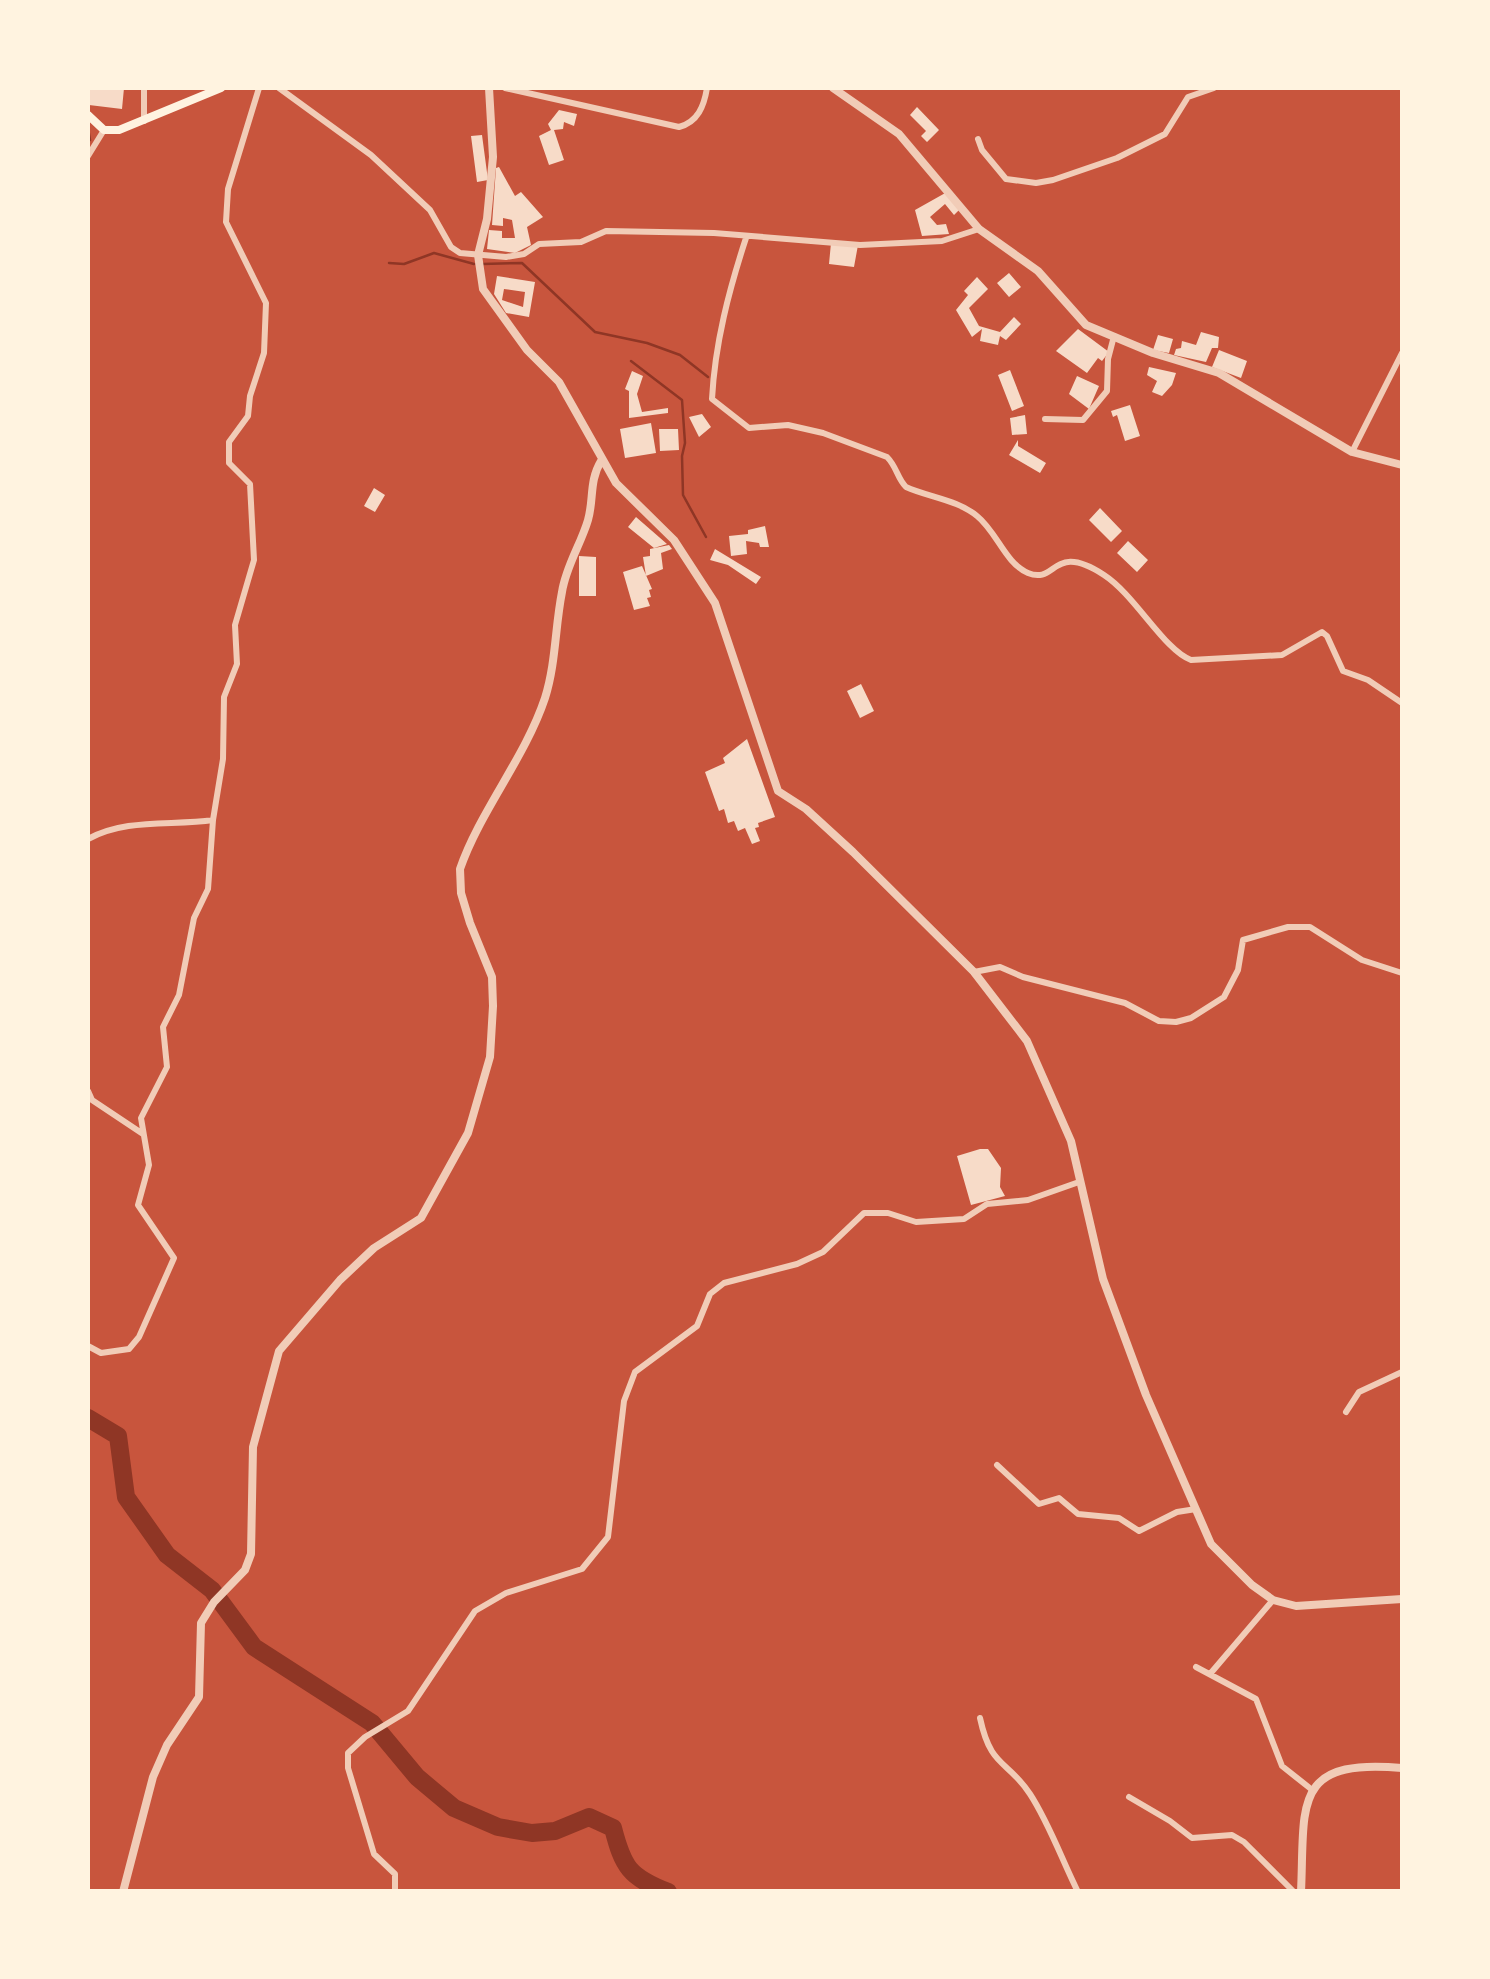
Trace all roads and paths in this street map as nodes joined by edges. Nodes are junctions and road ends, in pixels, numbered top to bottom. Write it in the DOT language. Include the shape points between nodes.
graph roads {
  1 [pos="144,88"];
  2 [pos="221,88"];
  3 [pos="259,88"];
  4 [pos="279,88"];
  5 [pos="489,88"];
  6 [pos="506,88"];
  7 [pos="707,88"];
  8 [pos="833,88"];
  9 [pos="1214,88"];
  10 [pos="88,116"];
  11 [pos="144,122"];
  12 [pos="104,130"];
  13 [pos="978,139"];
  14 [pos="88,156"];
  15 [pos="979,229"];
  16 [pos="746,238"];
  17 [pos="478,261"];
  18 [pos="1114,336"];
  19 [pos="1402,353"];
  20 [pos="1046,419"];
  21 [pos="1352,452"];
  22 [pos="601,462"];
  23 [pos="1402,466"];
  24 [pos="1402,703"];
  25 [pos="213,820"];
  26 [pos="88,838"];
  27 [pos="974,972"];
  28 [pos="1402,973"];
  29 [pos="88,1092"];
  30 [pos="144,1134"];
  31 [pos="1079,1182"];
  32 [pos="88,1346"];
  33 [pos="1402,1372"];
  34 [pos="1346,1412"];
  35 [pos="996,1465"];
  36 [pos="1196,1509"];
  37 [pos="1402,1599"];
  38 [pos="1273,1600"];
  39 [pos="1196,1667"];
  40 [pos="1210,1674"];
  41 [pos="980,1718"];
  42 [pos="1402,1768"];
  43 [pos="1311,1789"];
  44 [pos="1129,1797"];
  45 [pos="123,1892"];
  46 [pos="395,1892"];
  47 [pos="1078,1892"];
  48 [pos="1298,1892"];
  1 -- 11 [label="street"];
  2 -- 11 [label="main road"];
  3 -- 25 [label="street" via="228,188 226,222 266,303 264,353 248,416 228,442 228,463 250,484 254,560 235,625 237,664 224,697"];
  4 -- 17 [label="street" via="382,166 430,210 451,247"];
  5 -- 17 [label="street" via="493,157"];
  6 -- 7 [label="street" via="679,127 698,115"];
  8 -- 15 [label="street" via="900,134"];
  9 -- 13 [label="street" via="1188,96 1166,134 1053,180 1006,179"];
  10 -- 12 [label="main road"];
  11 -- 12 [label="main road"];
  12 -- 14 [label="street"];
  15 -- 16 [label="street" via="942,241 860,245"];
  15 -- 18 [label="street" via="1038,271 1086,325"];
  16 -- 17 [label="street" via="606,231 581,242 540,244 524,254"];
  16 -- 24 [label="street" via="714,369 712,399 734,418 749,428 788,425 824,433 888,457 906,487 976,515 1024,572 1044,574 1068,559 1110,578 1184,657 1282,656 1322,632 1343,670"];
  17 -- 22 [label="street" via="483,289 527,350 560,382"];
  18 -- 20 [label="street" via="1107,390 1094,408 1083,420"];
  18 -- 21 [label="street" via="1220,373"];
  19 -- 21 [label="street"];
  21 -- 23 [label="street"];
  22 -- 27 [label="street" via="674,540 715,602 778,791 854,852"];
  22 -- 45 [label="street" via="562,590 545,696 460,869 461,894 492,977 493,1006 490,1057 468,1133 421,1218 363,1258 279,1351 252,1447 251,1554 201,1623 199,1697 154,1778"];
  25 -- 26 [label="street" via="119,827"];
  25 -- 30 [label="street" via="208,888 194,918 179,994 163,1026 168,1066 140,1118"];
  27 -- 28 [label="street" via="1000,967 1176,1022 1224,997 1243,940 1273,930 1310,927 1362,960"];
  27 -- 31 [label="street" via="1027,1041 1071,1141"];
  29 -- 30 [label="street"];
  30 -- 32 [label="street" via="149,1165 138,1205 174,1258 129,1349 101,1352"];
  31 -- 36 [label="street" via="1103,1278"];
  31 -- 46 [label="street" via="943,1222 864,1213 823,1252 724,1283 710,1294 697,1326 635,1372 624,1401 608,1537 582,1569 506,1593 475,1611 408,1711 348,1753 374,1854 394,1874"];
  33 -- 34 [label="street" via="1359,1392"];
  35 -- 36 [label="street" via="1039,1504 1059,1498 1078,1514 1119,1518 1139,1531"];
  36 -- 38 [label="street" via="1211,1544"];
  37 -- 38 [label="street" via="1296,1606"];
  38 -- 40 [label="street"];
  39 -- 40 [label="street"];
  40 -- 43 [label="street" via="1256,1699 1282,1766"];
  41 -- 47 [label="street" via="986,1746 1029,1791"];
  42 -- 43 [label="street" via="1353,1768"];
  43 -- 48 [label="street"];
  44 -- 48 [label="street" via="1192,1838 1232,1836 1244,1842"];
}
